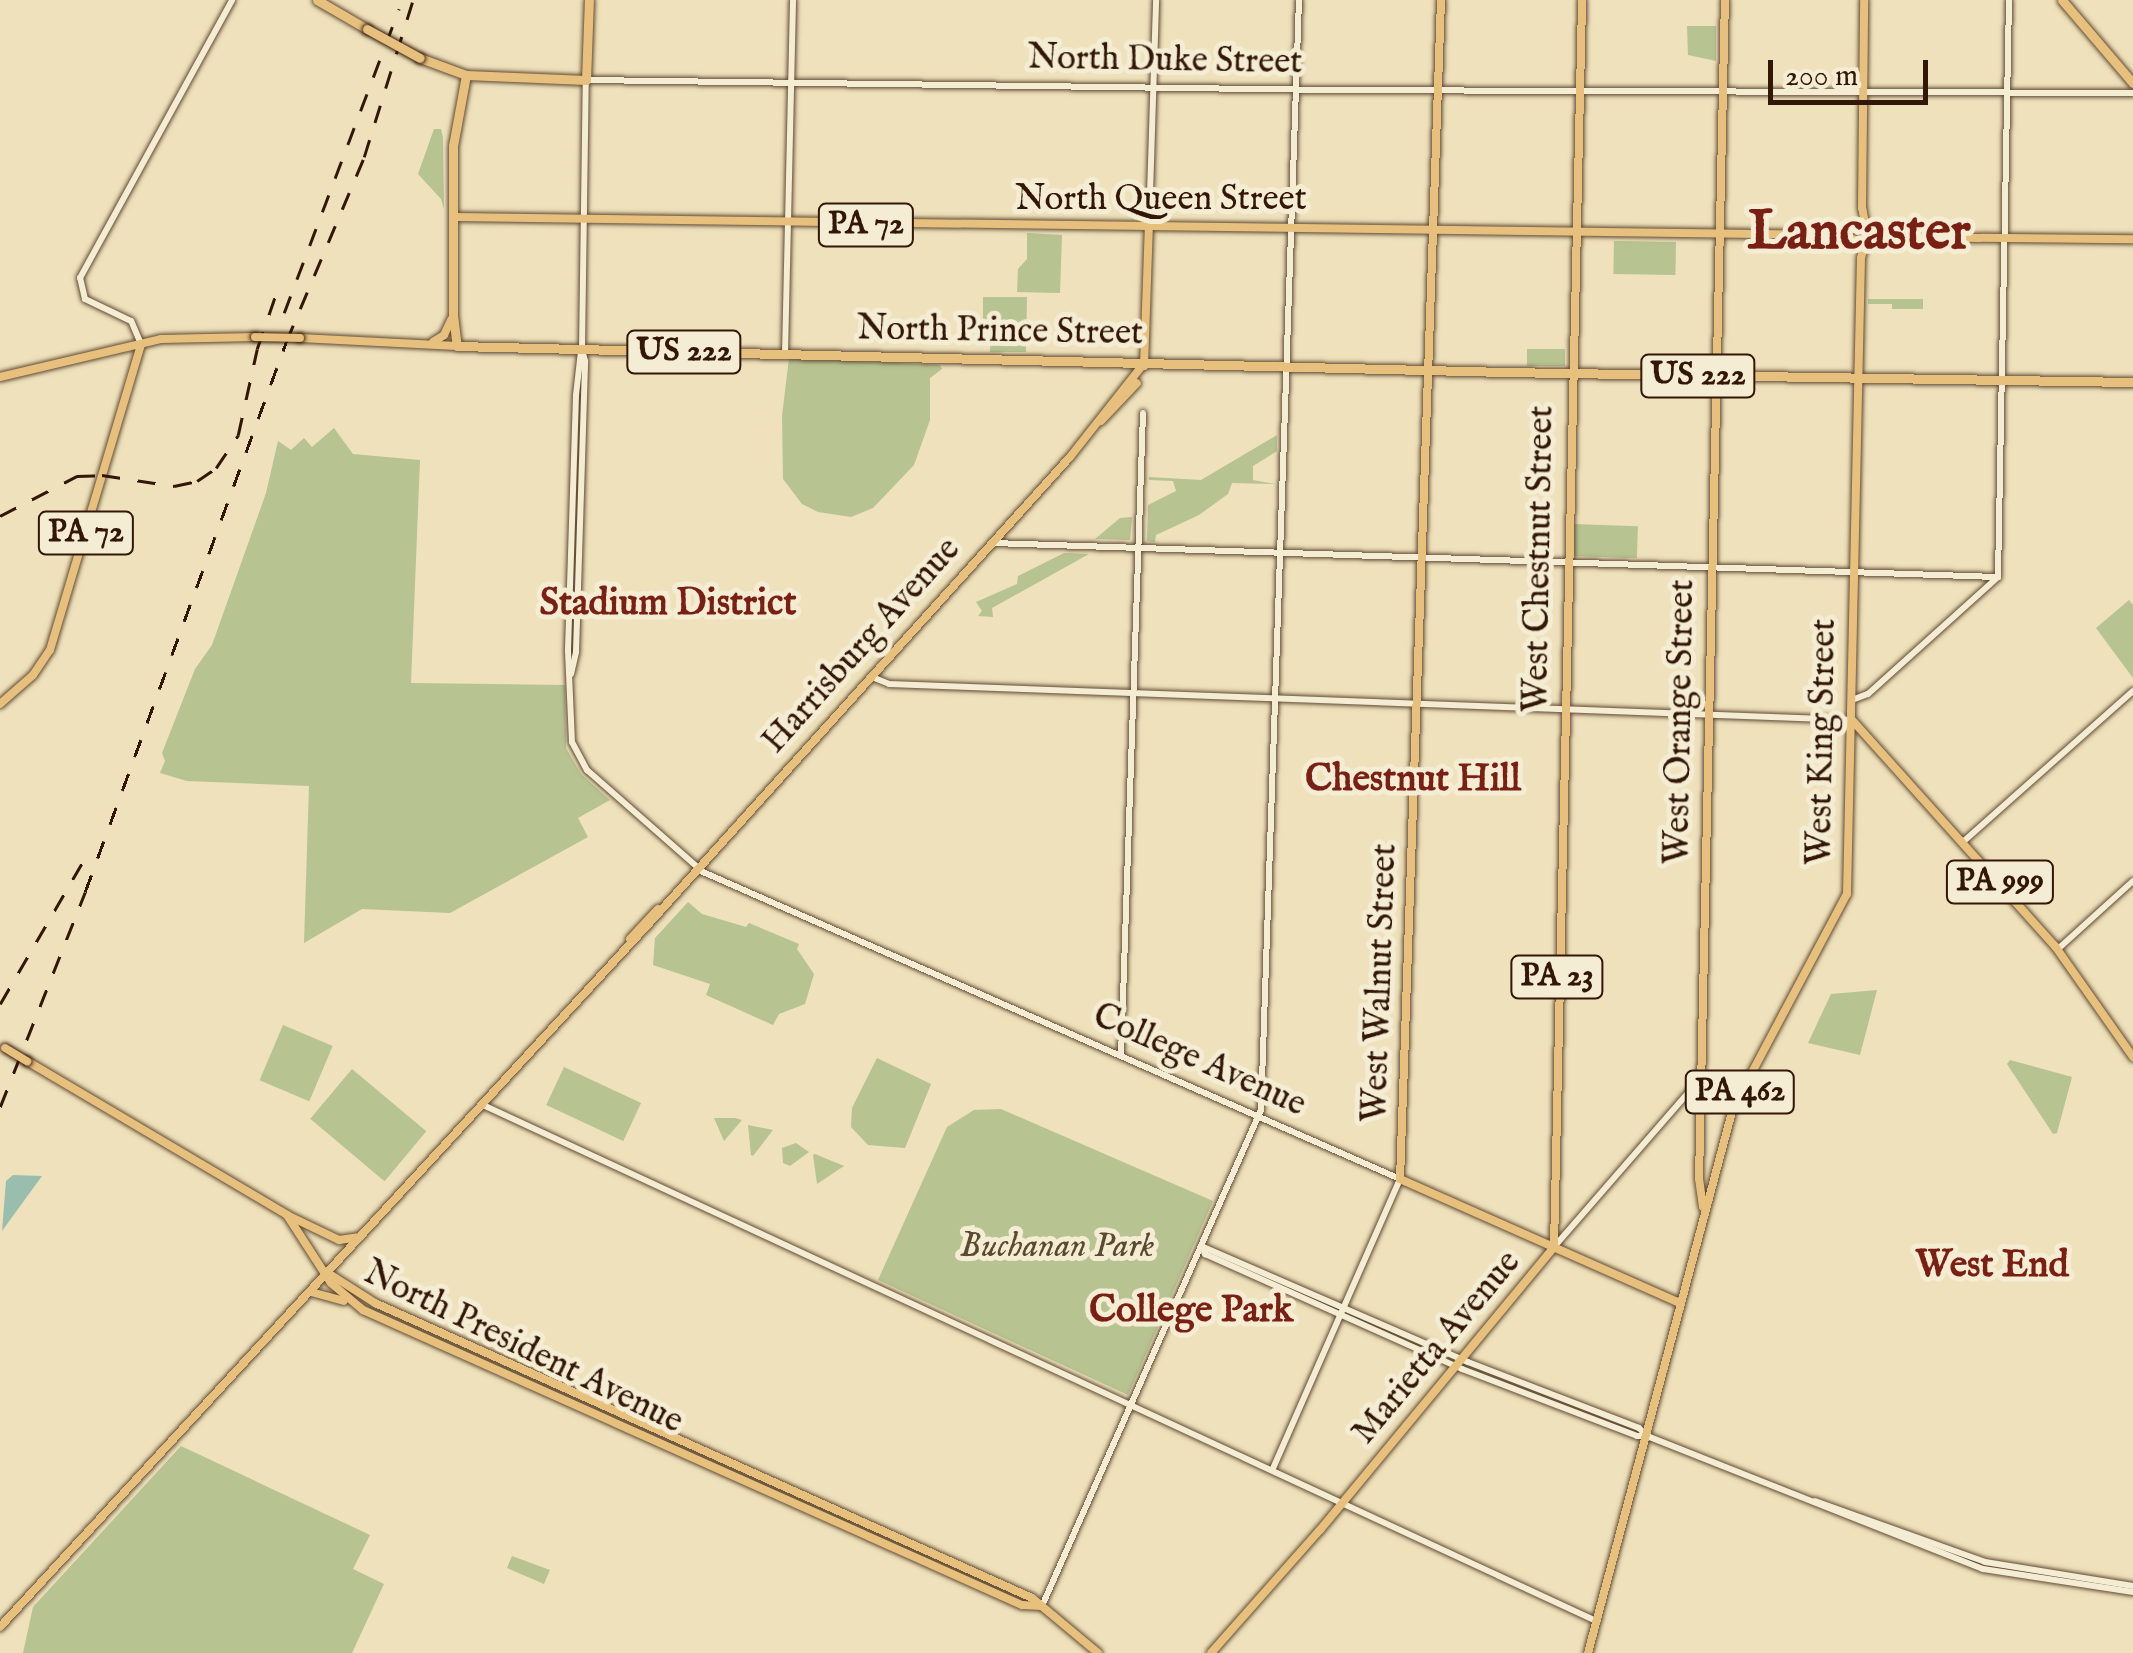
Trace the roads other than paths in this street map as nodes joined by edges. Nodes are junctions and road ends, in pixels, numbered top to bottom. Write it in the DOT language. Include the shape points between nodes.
graph roads {
  1 [pos="232,0"];
  2 [pos="316,0"];
  3 [pos="589,0"];
  4 [pos="792,0"];
  5 [pos="1156,0"];
  6 [pos="1299,0"];
  7 [pos="1440,0"];
  8 [pos="1582,0"];
  9 [pos="1724,0"];
  10 [pos="1864,0"];
  11 [pos="2009,0"];
  12 [pos="2062,0"];
  13 [pos="466,75"];
  14 [pos="586,80"];
  15 [pos="2133,82"];
  16 [pos="791,83"];
  17 [pos="1154,88"];
  18 [pos="1296,90"];
  19 [pos="1438,91"];
  20 [pos="2007,91"];
  21 [pos="1580,92"];
  22 [pos="1722,92"];
  23 [pos="1863,92"];
  24 [pos="2133,93"];
  25 [pos="454,218"];
  26 [pos="583,219"];
  27 [pos="788,222"];
  28 [pos="1150,226"];
  29 [pos="1291,228"];
  30 [pos="1434,230"];
  31 [pos="1576,232"];
  32 [pos="1719,233"];
  33 [pos="2004,237"];
  34 [pos="2133,239"];
  35 [pos="1866,241"];
  36 [pos="453,315"];
  37 [pos="430,343"];
  38 [pos="141,344"];
  39 [pos="457,346"];
  40 [pos="582,350"];
  41 [pos="785,354"];
  42 [pos="1145,362"];
  43 [pos="1287,366"];
  44 [pos="1429,370"];
  45 [pos="1572,373"];
  46 [pos="0,377"];
  47 [pos="1717,377"];
  48 [pos="1858,380"];
  49 [pos="2002,382"];
  50 [pos="2133,382"];
  51 [pos="1143,412"];
  52 [pos="994,543"];
  53 [pos="1139,548"];
  54 [pos="1281,553"];
  55 [pos="1423,558"];
  56 [pos="1568,562"];
  57 [pos="1712,567"];
  58 [pos="1854,571"];
  59 [pos="1998,577"];
  60 [pos="871,676"];
  61 [pos="2133,691"];
  62 [pos="1134,692"];
  63 [pos="1276,697"];
  64 [pos="1852,700"];
  65 [pos="1418,702"];
  66 [pos="0,704"];
  67 [pos="1564,707"];
  68 [pos="1710,714"];
  69 [pos="1852,720"];
  70 [pos="1964,841"];
  71 [pos="696,868"];
  72 [pos="2133,881"];
  73 [pos="2058,950"];
  74 [pos="3,1046"];
  75 [pos="1121,1056"];
  76 [pos="2133,1057"];
  77 [pos="1702,1078"];
  78 [pos="483,1105"];
  79 [pos="1258,1117"];
  80 [pos="1400,1180"];
  81 [pos="1703,1211"];
  82 [pos="287,1215"];
  83 [pos="362,1236"];
  84 [pos="1201,1246"];
  85 [pos="1554,1248"];
  86 [pos="328,1273"];
  87 [pos="310,1292"];
  88 [pos="1680,1303"];
  89 [pos="363,1310"];
  90 [pos="1342,1310"];
  91 [pos="1461,1362"];
  92 [pos="1130,1405"];
  93 [pos="1647,1436"];
  94 [pos="1272,1470"];
  95 [pos="1342,1503"];
  96 [pos="2133,1589"];
  97 [pos="1042,1606"];
  98 [pos="1596,1621"];
  99 [pos="0,1627"];
  100 [pos="1098,1653"];
  101 [pos="1211,1653"];
  102 [pos="1588,1653"];
  1 -- 38 [label="main road" via="80,278 85,299 131,321"];
  2 -- 13 [label="highway, North Duke Street, bridge" via="420,58"];
  3 -- 14 [label="highway"];
  4 -- 16 [label="main road"];
  5 -- 17 [label="main road"];
  6 -- 18 [label="main road"];
  7 -- 19 [label="main road, West Walnut Street"];
  8 -- 21 [label="main road, PA 23"];
  9 -- 22 [label="main road, West Orange Street"];
  10 -- 23 [label="main road, PA 462"];
  11 -- 20 [label="main road"];
  12 -- 15 [label="highway"];
  13 -- 14 [label="highway, North Duke Street"];
  13 -- 25 [label="highway" via="453,146"];
  14 -- 16 [label="main road, North Duke Street"];
  14 -- 26 [label="main road, College Avenue"];
  16 -- 17 [label="main road, North Duke Street"];
  16 -- 27 [label="main road"];
  17 -- 18 [label="main road, North Duke Street"];
  17 -- 28 [label="main road"];
  18 -- 19 [label="main road, North Duke Street"];
  18 -- 29 [label="main road"];
  19 -- 21 [label="main road, North Duke Street"];
  19 -- 30 [label="main road, West Walnut Street"];
  20 -- 23 [label="main road, North Duke Street"];
  20 -- 24 [label="main road, North Duke Street"];
  20 -- 33 [label="main road"];
  21 -- 22 [label="main road, North Duke Street"];
  21 -- 31 [label="main road, PA 23"];
  22 -- 23 [label="main road, North Duke Street"];
  22 -- 32 [label="main road, West Orange Street"];
  23 -- 35 [label="main road, PA 462"];
  25 -- 26 [label="main road, North Queen Street / PA 72"];
  25 -- 36 [label="highway"];
  26 -- 27 [label="main road, North Queen Street / PA 72"];
  26 -- 40 [label="main road, College Avenue"];
  27 -- 28 [label="main road, North Queen Street / PA 72"];
  27 -- 41 [label="main road"];
  28 -- 29 [label="main road, North Queen Street / PA 72"];
  28 -- 42 [label="main road"];
  29 -- 30 [label="main road, North Queen Street / PA 72"];
  29 -- 43 [label="main road"];
  30 -- 31 [label="main road, North Queen Street / PA 72"];
  30 -- 44 [label="main road, West Walnut Street"];
  31 -- 32 [label="main road, North Queen Street / PA 72"];
  31 -- 45 [label="main road, West Chestnut Street / PA 23"];
  32 -- 35 [label="main road, North Queen Street / PA 72"];
  32 -- 47 [label="main road, West Orange Street"];
  33 -- 34 [label="main road, PA 72"];
  33 -- 35 [label="main road, PA 72"];
  33 -- 49 [label="main road"];
  35 -- 48 [label="main road, West King Street / PA 462"];
  36 -- 37 [label="main road" via="444,335"];
  36 -- 39 [label="highway"];
  37 -- 38 [label="main road, North Prince Street, bridge" via="197,336"];
  37 -- 39 [label="main road, North Prince Street"];
  38 -- 46 [label="main road, North Prince Street"];
  38 -- 66 [label="main road, PA 72" via="50,650"];
  39 -- 40 [label="highway, North Prince Street / US 222"];
  40 -- 41 [label="highway, North Prince Street / US 222"];
  40 -- 71 [label="main road, College Avenue" via="570,566 570,728 580,760"];
  41 -- 42 [label="highway, North Prince Street / US 222"];
  42 -- 43 [label="highway, North Prince Street / US 222"];
  42 -- 52 [label="main road, Harrisburg Avenue"];
  43 -- 44 [label="highway, North Prince Street / US 222"];
  43 -- 54 [label="main road"];
  44 -- 45 [label="highway, North Prince Street / US 222"];
  44 -- 55 [label="main road, West Walnut Street"];
  45 -- 47 [label="highway, North Prince Street / US 222"];
  45 -- 56 [label="main road, West Chestnut Street / PA 23"];
  47 -- 48 [label="highway, North Prince Street / US 222"];
  47 -- 57 [label="main road, West Orange Street"];
  48 -- 49 [label="highway, US 222"];
  48 -- 58 [label="main road, West King Street / PA 462"];
  49 -- 50 [label="highway, US 222"];
  49 -- 59 [label="main road"];
  51 -- 53 [label="main road"];
  52 -- 53 [label="main road"];
  52 -- 60 [label="main road, Harrisburg Avenue"];
  53 -- 54 [label="main road"];
  53 -- 62 [label="main road"];
  54 -- 55 [label="main road"];
  54 -- 63 [label="main road"];
  55 -- 56 [label="main road"];
  55 -- 65 [label="main road, West Walnut Street"];
  56 -- 57 [label="main road"];
  56 -- 67 [label="main road, West Chestnut Street / PA 23"];
  57 -- 58 [label="main road"];
  57 -- 68 [label="main road, West Orange Street"];
  58 -- 59 [label="main road"];
  58 -- 64 [label="main road, West King Street / PA 462"];
  59 -- 64 [label="main road" via="1868,694"];
  60 -- 62 [label="main road" via="889,684"];
  60 -- 71 [label="main road, Harrisburg Avenue"];
  61 -- 70 [label="main road"];
  62 -- 63 [label="main road"];
  62 -- 75 [label="main road"];
  63 -- 65 [label="main road"];
  63 -- 79 [label="main road"];
  64 -- 69 [label="main road, West King Street / PA 462"];
  65 -- 67 [label="main road"];
  65 -- 80 [label="main road, West Walnut Street"];
  67 -- 68 [label="main road"];
  67 -- 85 [label="main road, West Chestnut Street / PA 23"];
  68 -- 69 [label="main road"];
  68 -- 77 [label="main road, West Orange Street"];
  69 -- 70 [label="main road, PA 999"];
  69 -- 81 [label="main road, West King Street / PA 462" via="1847,894 1736,1101"];
  70 -- 73 [label="main road, PA 999"];
  71 -- 75 [label="main road, College Avenue"];
  71 -- 78 [label="main road, Harrisburg Avenue"];
  72 -- 73 [label="main road"];
  73 -- 76 [label="main road, PA 999"];
  74 -- 82 [label="main road, bridge"];
  75 -- 79 [label="main road, College Avenue"];
  77 -- 81 [label="main road, West Orange Street"];
  77 -- 85 [label="main road, Marietta Avenue"];
  78 -- 83 [label="main road, Harrisburg Avenue"];
  78 -- 92 [label="main road"];
  79 -- 80 [label="main road, College Avenue"];
  79 -- 84 [label="main road"];
  80 -- 85 [label="main road, College Avenue"];
  80 -- 90 [label="main road, West Walnut Street"];
  81 -- 88 [label="main road, PA 462"];
  82 -- 83 [label="main road" via="339,1240"];
  82 -- 86 [label="main road"];
  83 -- 86 [label="main road, Harrisburg Avenue"];
  84 -- 90 [label="main road"];
  84 -- 92 [label="main road"];
  85 -- 88 [label="main road, College Avenue"];
  85 -- 91 [label="main road, Marietta Avenue"];
  86 -- 87 [label="main road, Harrisburg Avenue"];
  86 -- 89 [label="main road, North President Avenue"];
  86 -- 97 [label="main road, North President Avenue" via="374,1303"];
  87 -- 89 [label="main road"];
  87 -- 99 [label="main road, Harrisburg Avenue"];
  88 -- 93 [label="main road, PA 462"];
  89 -- 97 [label="main road, North President Avenue" via="1022,1605"];
  90 -- 91 [label="main road"];
  90 -- 94 [label="main road, West Walnut Street"];
  91 -- 93 [label="main road"];
  91 -- 95 [label="main road, Marietta Avenue"];
  92 -- 94 [label="main road"];
  92 -- 97 [label="main road"];
  93 -- 96 [label="main road" via="1985,1562"];
  93 -- 98 [label="main road, PA 462"];
  94 -- 95 [label="main road"];
  95 -- 98 [label="main road"];
  95 -- 101 [label="main road, Marietta Avenue"];
  97 -- 100 [label="main road, North President Avenue"];
  98 -- 102 [label="main road, PA 462"];
}
